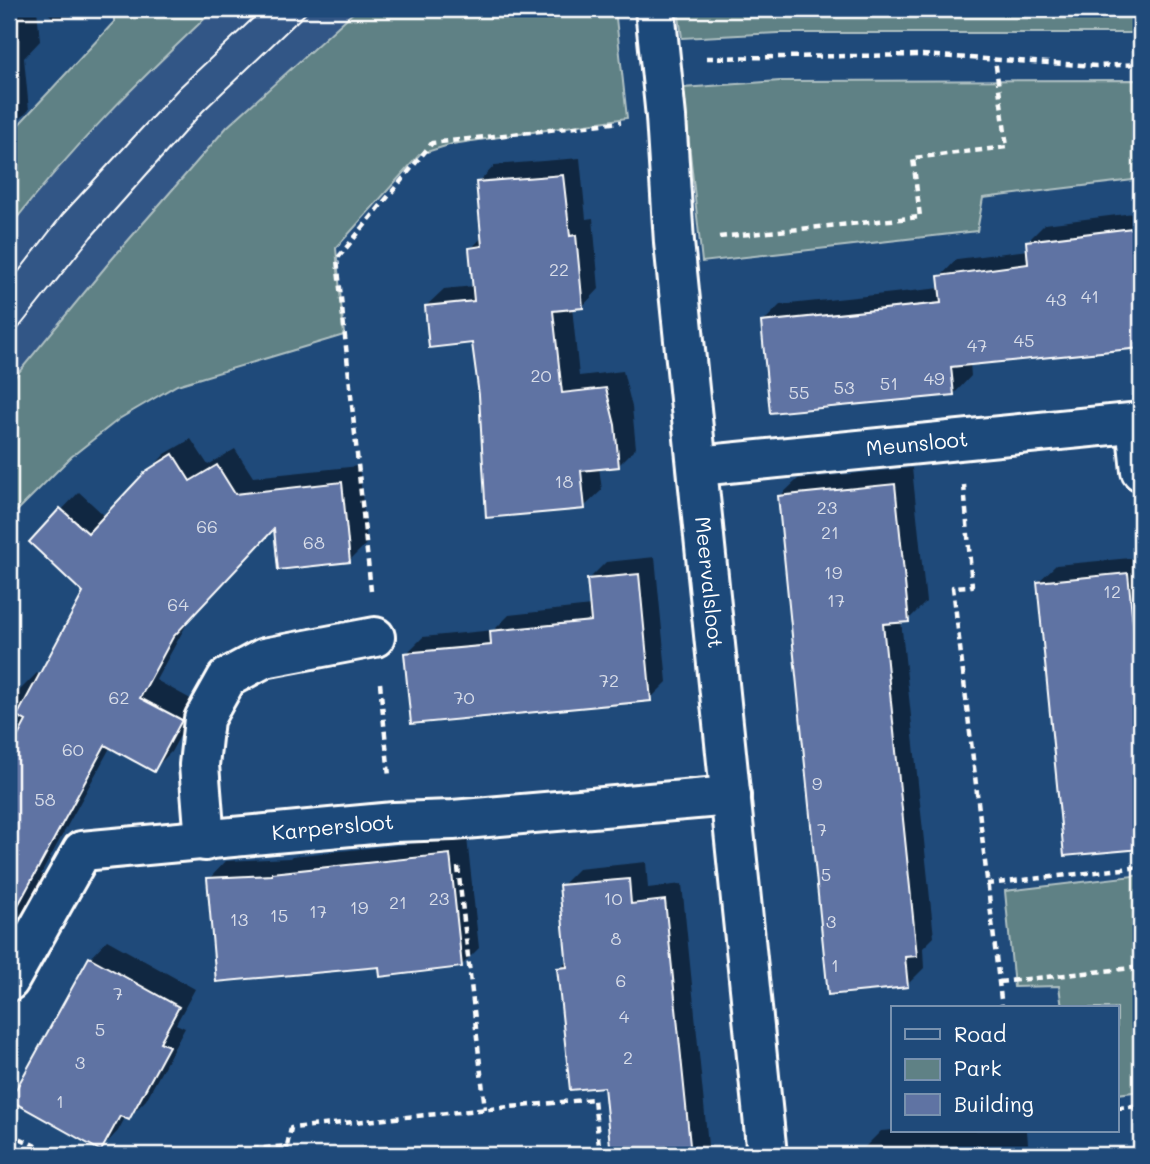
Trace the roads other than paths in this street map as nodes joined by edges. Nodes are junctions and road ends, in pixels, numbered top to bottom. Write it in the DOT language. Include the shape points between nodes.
graph roads {
  1 [pos="655,9"];
  2 [pos="1139,422"];
  3 [pos="698,466"];
  4 [pos="1141,471"];
  5 [pos="375,637"];
  6 [pos="731,796"];
  7 [pos="205,841"];
  8 [pos="9,981"];
  9 [pos="767,1155"];
  1 -- 3 [label="street, Meervalsloot"];
  2 -- 3 [label="street, Meunsloot"];
  2 -- 4 [label="street, Meunsloot"];
  3 -- 6 [label="street, Meervalsloot"];
  5 -- 7 [label="street" via="264,658 226,678 204,719 199,765"];
  6 -- 7 [label="street, Karpersloot"];
  6 -- 9 [label="street, Meervalsloot"];
  7 -- 8 [label="street, Karpersloot" via="82,851"];
}
